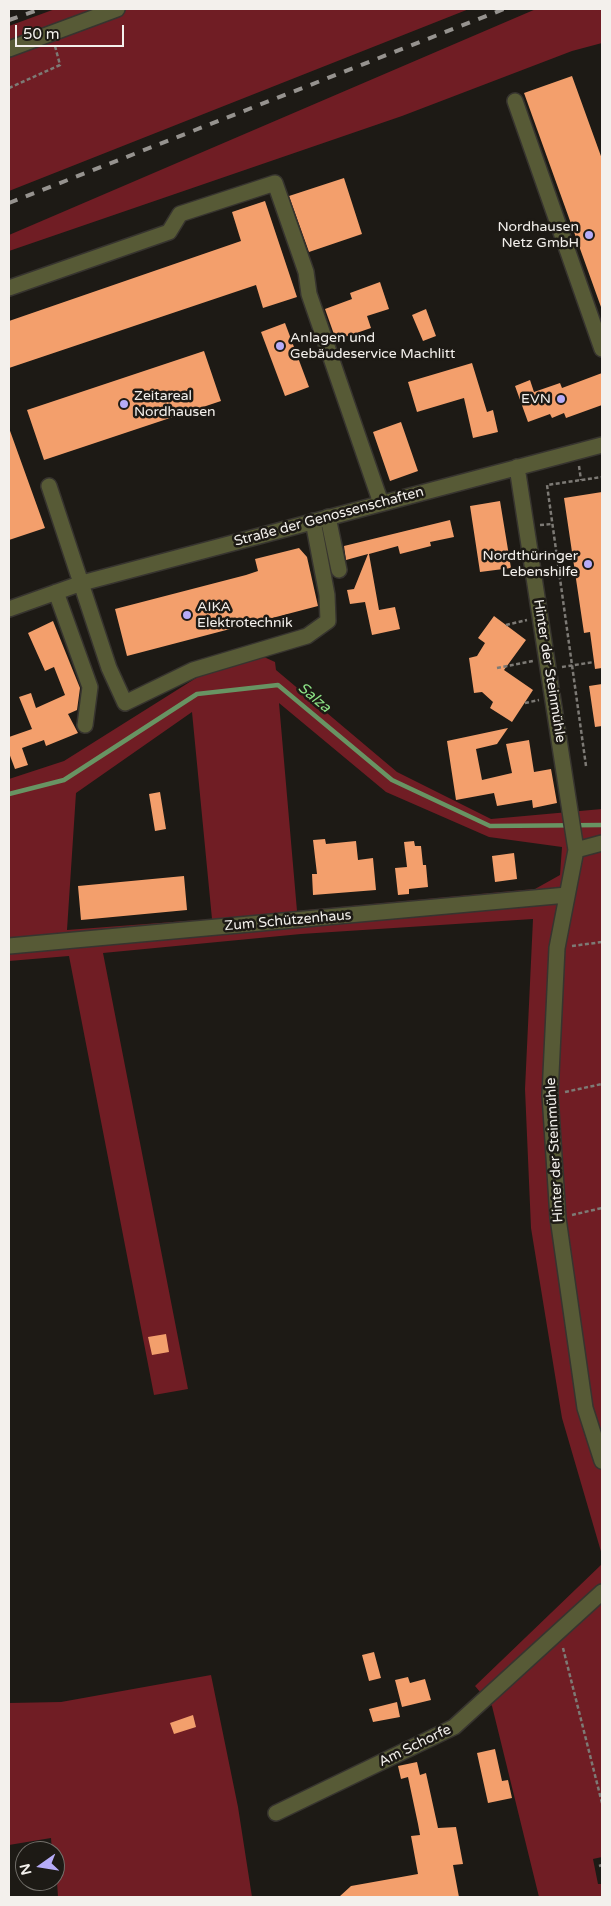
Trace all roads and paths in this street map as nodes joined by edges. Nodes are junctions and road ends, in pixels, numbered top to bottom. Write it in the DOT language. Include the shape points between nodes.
graph roads {
  1 [pos="116,9"];
  2 [pos="52,34"];
  3 [pos="9,48"];
  4 [pos="9,88"];
  5 [pos="515,101"];
  6 [pos="9,288"];
  7 [pos="602,349"];
  8 [pos="602,445"];
  9 [pos="517,467"];
  10 [pos="602,477"];
  11 [pos="49,486"];
  12 [pos="381,503"];
  13 [pos="328,516"];
  14 [pos="313,521"];
  15 [pos="339,570"];
  16 [pos="82,583"];
  17 [pos="56,592"];
  18 [pos="9,609"];
  19 [pos="540,618"];
  20 [pos="506,625"];
  21 [pos="594,662"];
  22 [pos="548,664"];
  23 [pos="572,666"];
  24 [pos="497,668"];
  25 [pos="85,725"];
  26 [pos="586,766"];
  27 [pos="602,843"];
  28 [pos="575,844"];
  29 [pos="567,896"];
  30 [pos="602,942"];
  31 [pos="9,946"];
  32 [pos="558,948"];
  33 [pos="602,1084"];
  34 [pos="550,1095"];
  35 [pos="602,1208"];
  36 [pos="558,1218"];
  37 [pos="602,1461"];
  38 [pos="602,1592"];
  39 [pos="559,1632"];
  40 [pos="602,1803"];
  41 [pos="276,1813"];
  1 -- 2 [label="street"];
  2 -- 3 [label="street"];
  2 -- 4 [label="path" via="60,65"];
  5 -- 7 [label="street"];
  6 -- 12 [label="street" via="169,232 180,214 275,183 306,272 309,294"];
  8 -- 9 [label="street, Straße der Genossenschaften"];
  9 -- 12 [label="street, Straße der Genossenschaften"];
  9 -- 19 [label="street, Hinter der Steinmühle"];
  10 -- 23 [label="path" via="547,484"];
  11 -- 16 [label="street"];
  12 -- 13 [label="street, Straße der Genossenschaften"];
  13 -- 14 [label="street, Straße der Genossenschaften"];
  13 -- 15 [label="street"];
  14 -- 16 [label="street, Straße der Genossenschaften"];
  14 -- 16 [label="street" via="327,596 328,621 307,636 193,670 125,703 109,668"];
  16 -- 17 [label="street, Straße der Genossenschaften"];
  17 -- 18 [label="street, Straße der Genossenschaften"];
  17 -- 25 [label="street" via="90,687"];
  19 -- 20 [label="path"];
  19 -- 22 [label="street, Hinter der Steinmühle"];
  21 -- 23 [label="path"];
  22 -- 23 [label="path"];
  22 -- 24 [label="path"];
  22 -- 28 [label="street, Hinter der Steinmühle"];
  23 -- 26 [label="path"];
  27 -- 28 [label="street"];
  28 -- 29 [label="street, Hinter der Steinmühle"];
  29 -- 31 [label="street, Zum Schützenhaus"];
  29 -- 32 [label="street, Hinter der Steinmühle"];
  30 -- 32 [label="path"];
  32 -- 34 [label="street, Hinter der Steinmühle"];
  33 -- 34 [label="path"];
  34 -- 36 [label="street, Hinter der Steinmühle"];
  35 -- 36 [label="path"];
  36 -- 37 [label="street, Hinter der Steinmühle" via="585,1408"];
  38 -- 39 [label="street, Am Schorfe"];
  39 -- 40 [label="path"];
  39 -- 41 [label="street, Am Schorfe" via="454,1727"];
}
